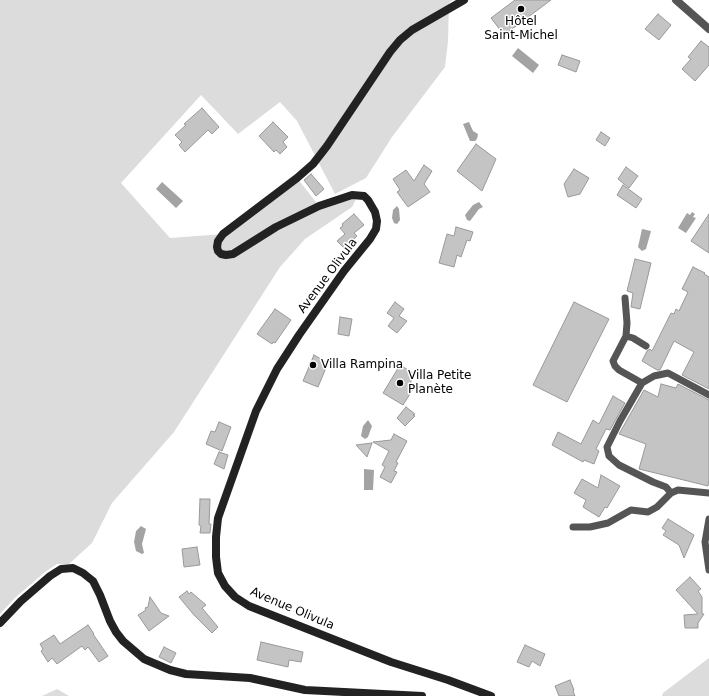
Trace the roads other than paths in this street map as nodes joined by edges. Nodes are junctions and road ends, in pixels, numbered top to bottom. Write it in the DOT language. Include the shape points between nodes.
graph roads {
  1 [pos="464,0"];
  2 [pos="676,0"];
  3 [pos="709,29"];
  4 [pos="625,298"];
  5 [pos="626,336"];
  6 [pos="646,346"];
  7 [pos="642,383"];
  8 [pos="709,394"];
  9 [pos="671,493"];
  10 [pos="709,493"];
  11 [pos="709,519"];
  12 [pos="573,527"];
  13 [pos="709,570"];
  14 [pos="0,624"];
  15 [pos="402,696"];
  16 [pos="422,696"];
  17 [pos="491,696"];
  1 -- 17 [label="street, Avenue Olivula" via="412,30 400,40 313,164 223,234 218,241 217,247 221,254 233,254 290,220 319,206 352,195 364,196 376,212 376,229 370,239 344,271 288,352 256,411 218,518 216,557 218,573 225,586 235,597 249,606 391,662"];
  2 -- 3 [label="street"];
  4 -- 5 [label="lane"];
  5 -- 6 [label="lane"];
  5 -- 7 [label="lane" via="614,361 615,366"];
  7 -- 8 [label="lane" via="654,376 668,373"];
  7 -- 9 [label="lane" via="608,447 609,456 619,465 666,487"];
  9 -- 10 [label="lane" via="678,490"];
  9 -- 12 [label="lane" via="657,508 648,512 631,510 608,523"];
  11 -- 13 [label="lane" via="705,542"];
  14 -- 15 [label="street" via="21,601 50,576 61,568 73,568 93,581 110,621 123,642 144,659 170,670 186,674 250,678 305,690"];
  15 -- 16 [label="street"];
}
